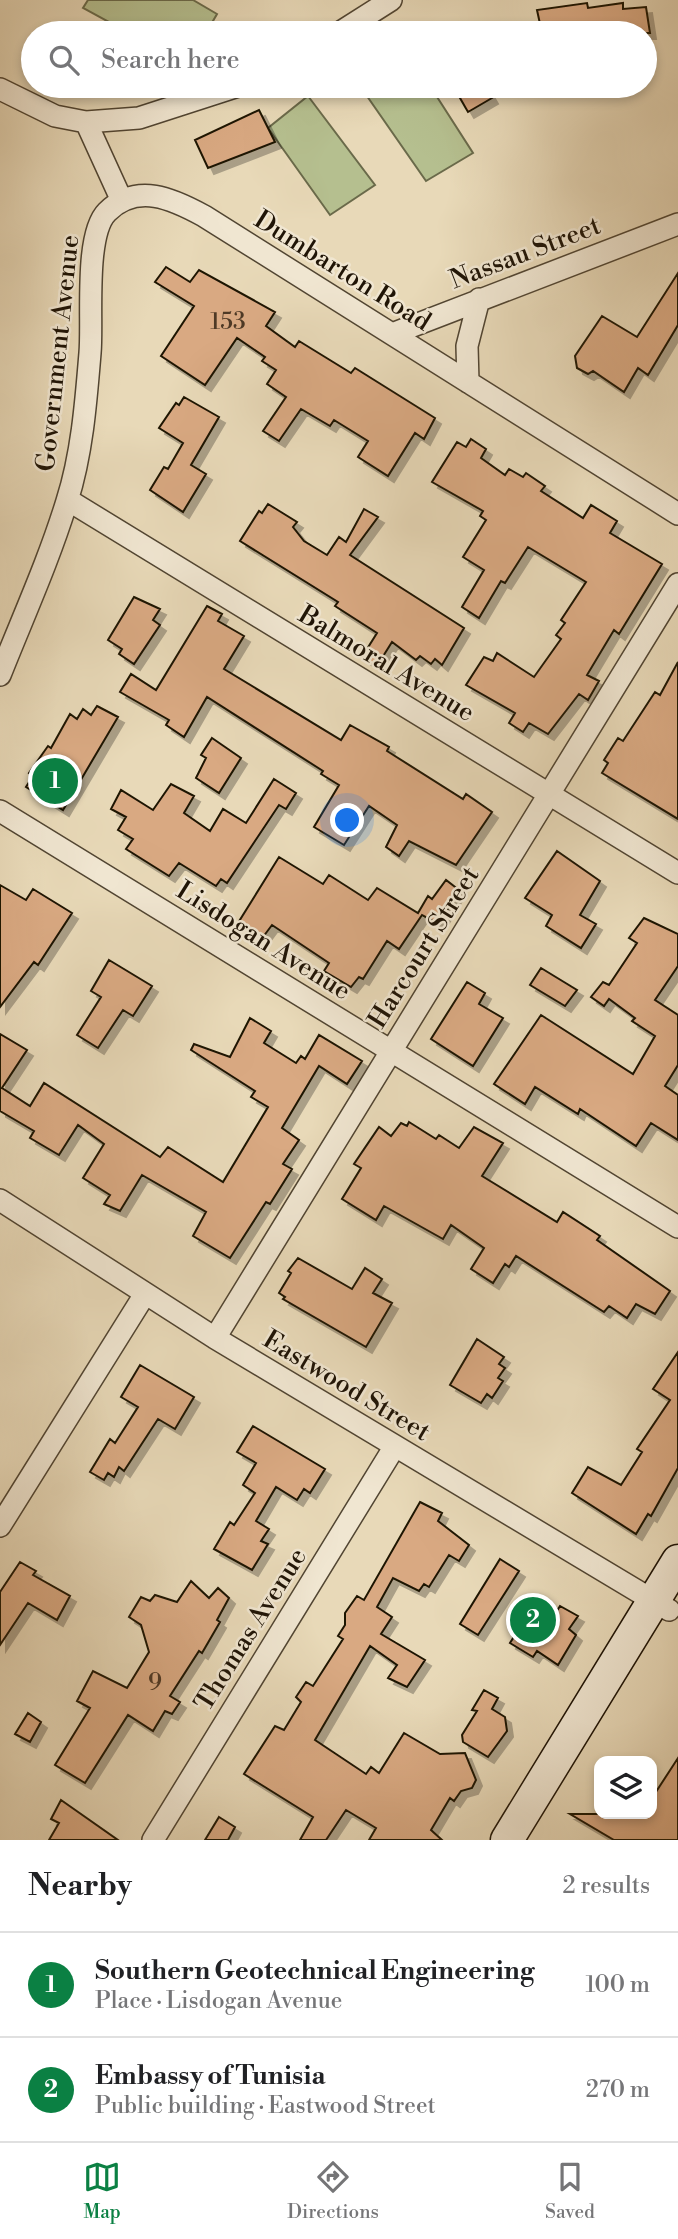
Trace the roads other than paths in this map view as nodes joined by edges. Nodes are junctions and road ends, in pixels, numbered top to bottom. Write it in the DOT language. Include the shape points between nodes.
graph roads {
  1 [pos="391,0"];
  2 [pos="358,21"];
  3 [pos="0,89"];
  4 [pos="201,98"];
  5 [pos="86,122"];
  6 [pos="121,201"];
  7 [pos="678,224"];
  8 [pos="479,299"];
  9 [pos="392,334"];
  10 [pos="468,382"];
  11 [pos="68,500"];
  12 [pos="678,514"];
  13 [pos="678,584"];
  14 [pos="0,675"];
  15 [pos="551,796"];
  16 [pos="0,811"];
  17 [pos="678,873"];
  18 [pos="391,1051"];
  19 [pos="0,1200"];
  20 [pos="678,1227"];
  21 [pos="145,1294"];
  22 [pos="215,1338"];
  23 [pos="395,1446"];
  24 [pos="0,1526"];
  25 [pos="670,1590"];
  26 [pos="153,1840"];
  27 [pos="507,1840"];
  28 [pos="532,1840"];
  1 -- 2 [label="street"];
  3 -- 5 [label="street" via="55,116"];
  4 -- 5 [label="street" via="139,118"];
  5 -- 6 [label="street"];
  6 -- 9 [label="street, Dumbarton Road" via="158,194 179,202"];
  6 -- 11 [label="street, Government Avenue" via="107,212 97,231 86,400"];
  7 -- 8 [label="street, Nassau Street"];
  8 -- 9 [label="street, Nassau Street"];
  8 -- 10 [label="street" via="467,346"];
  9 -- 10 [label="street, Dumbarton Road"];
  10 -- 12 [label="street, Dumbarton Road"];
  11 -- 14 [label="street, Government Avenue"];
  11 -- 15 [label="street, Balmoral Avenue"];
  13 -- 15 [label="street, Harcourt Street"];
  15 -- 17 [label="street, Balmoral Avenue"];
  15 -- 18 [label="street, Harcourt Street"];
  16 -- 18 [label="street, Lisdogan Avenue"];
  18 -- 20 [label="street, Lisdogan Avenue"];
  18 -- 22 [label="street, Harcourt Street"];
  19 -- 21 [label="street, Eastwood Street"];
  21 -- 22 [label="street, Eastwood Street"];
  21 -- 24 [label="street"];
  22 -- 23 [label="street, Eastwood Street"];
  23 -- 25 [label="street, Eastwood Street"];
  23 -- 26 [label="street, Thomas Avenue"];
  25 -- 27 [label="main road"];
  25 -- 28 [label="main road"];
}
